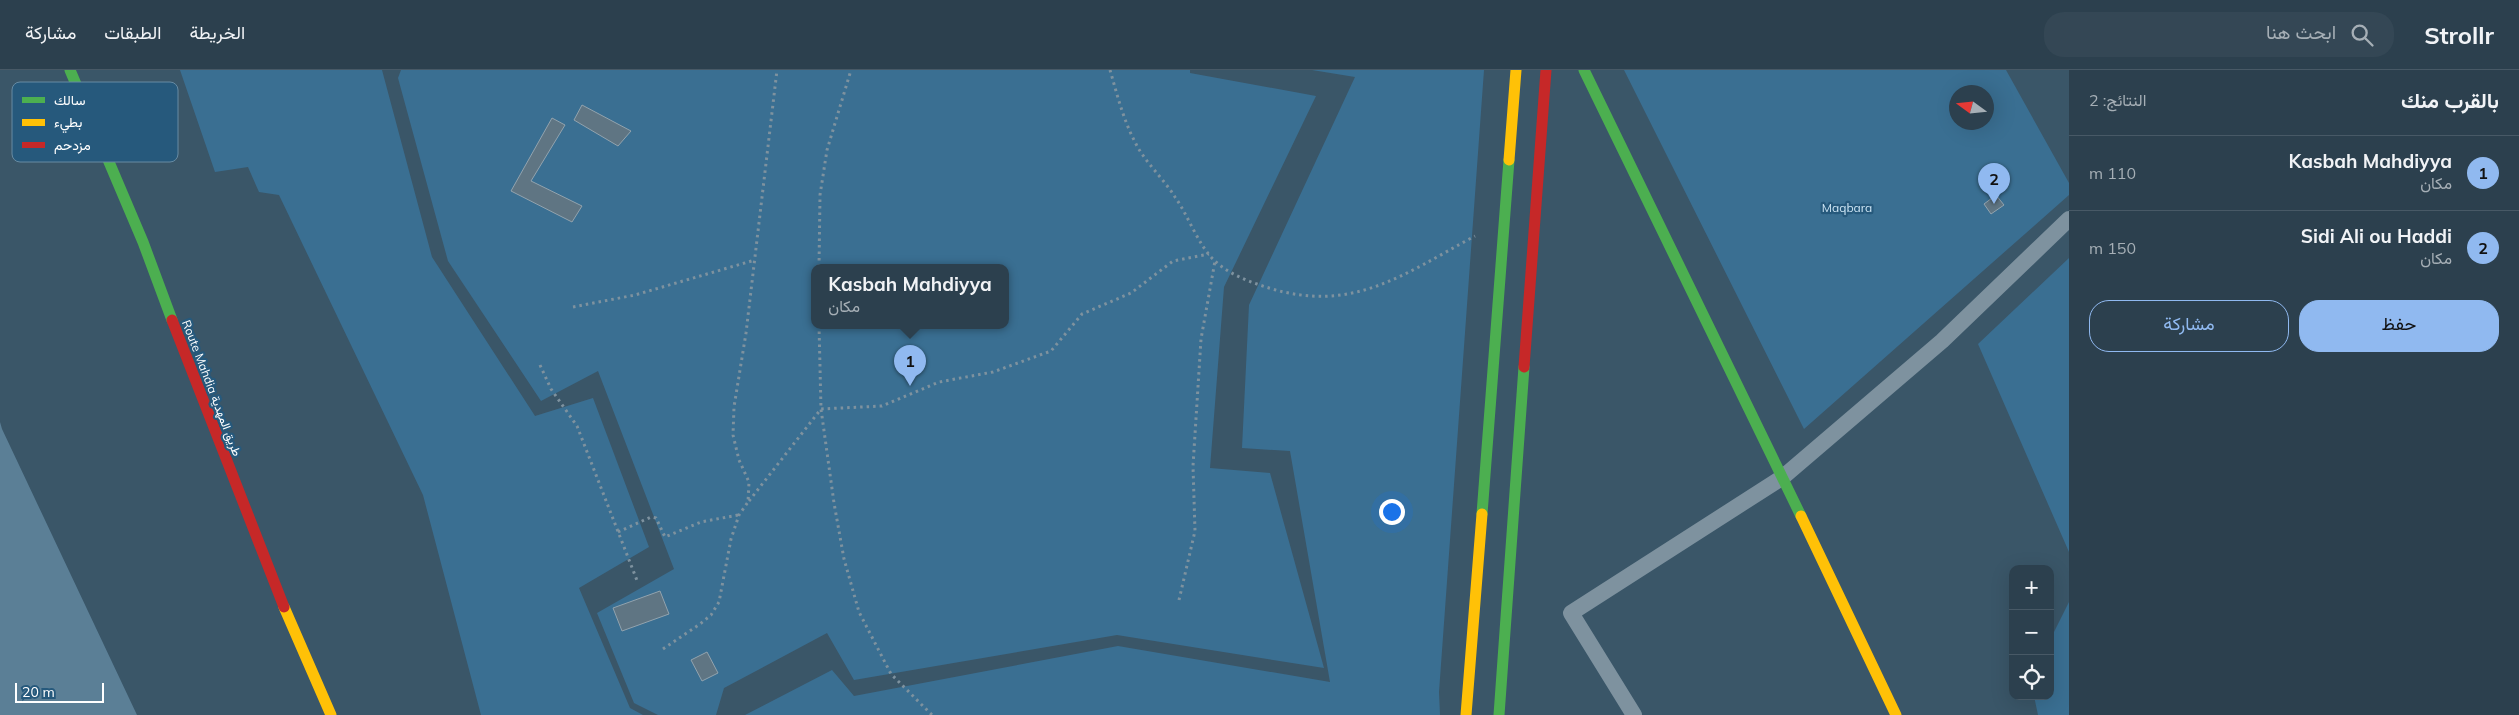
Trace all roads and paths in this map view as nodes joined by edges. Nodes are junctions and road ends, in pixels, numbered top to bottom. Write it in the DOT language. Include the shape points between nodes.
graph roads {
  1 [pos="70,70"];
  2 [pos="776,70"];
  3 [pos="851,70"];
  4 [pos="1110,70"];
  5 [pos="1516,70"];
  6 [pos="1546,70"];
  7 [pos="1584,70"];
  8 [pos="75,82"];
  9 [pos="109,162"];
  10 [pos="1505,220"];
  11 [pos="2069,220"];
  12 [pos="1209,254"];
  13 [pos="755,260"];
  14 [pos="1215,261"];
  15 [pos="819,264"];
  16 [pos="573,307"];
  17 [pos="818,329"];
  18 [pos="540,365"];
  19 [pos="821,409"];
  20 [pos="1783,477"];
  21 [pos="748,502"];
  22 [pos="739,515"];
  23 [pos="618,532"];
  24 [pos="638,584"];
  25 [pos="1179,600"];
  26 [pos="663,649"];
  27 [pos="331,715"];
  28 [pos="932,715"];
  29 [pos="1466,715"];
  30 [pos="1498,715"];
  31 [pos="1634,715"];
  32 [pos="1896,715"];
  1 -- 8 [label="street, Route Mahdia طريق المهدية"];
  2 -- 13 [label="path"];
  3 -- 15 [label="path" via="827,150 820,195"];
  4 -- 12 [label="path" via="1135,144 1175,195"];
  5 -- 10 [label="street"];
  6 -- 30 [label="street"];
  7 -- 20 [label="street"];
  9 -- 27 [label="street, Route Mahdia طريق المهدية" via="286,614"];
  10 -- 14 [label="path" via="1402,274 1354,294 1316,298 1283,292 1244,280"];
  10 -- 29 [label="street"];
  11 -- 20 [label="lane" via="1942,341"];
  12 -- 14 [label="path"];
  12 -- 19 [label="path" via="1173,261 1131,293 1082,314 1051,351 993,372 939,382 882,406"];
  13 -- 16 [label="path" via="634,295"];
  13 -- 21 [label="path" via="734,407 733,435 749,482"];
  14 -- 25 [label="path" via="1201,339 1193,466 1195,530"];
  17 -- 19 [label="path"];
  18 -- 23 [label="path" via="551,389 577,426"];
  19 -- 21 [label="path"];
  19 -- 28 [label="path" via="844,559 859,612 891,674"];
  20 -- 31 [label="lane" via="1571,613"];
  20 -- 32 [label="street"];
  21 -- 22 [label="path"];
  22 -- 23 [label="path" via="701,522 665,538 656,518 651,517"];
  22 -- 26 [label="path" via="726,557 719,602 706,619"];
  23 -- 24 [label="path"];
}
